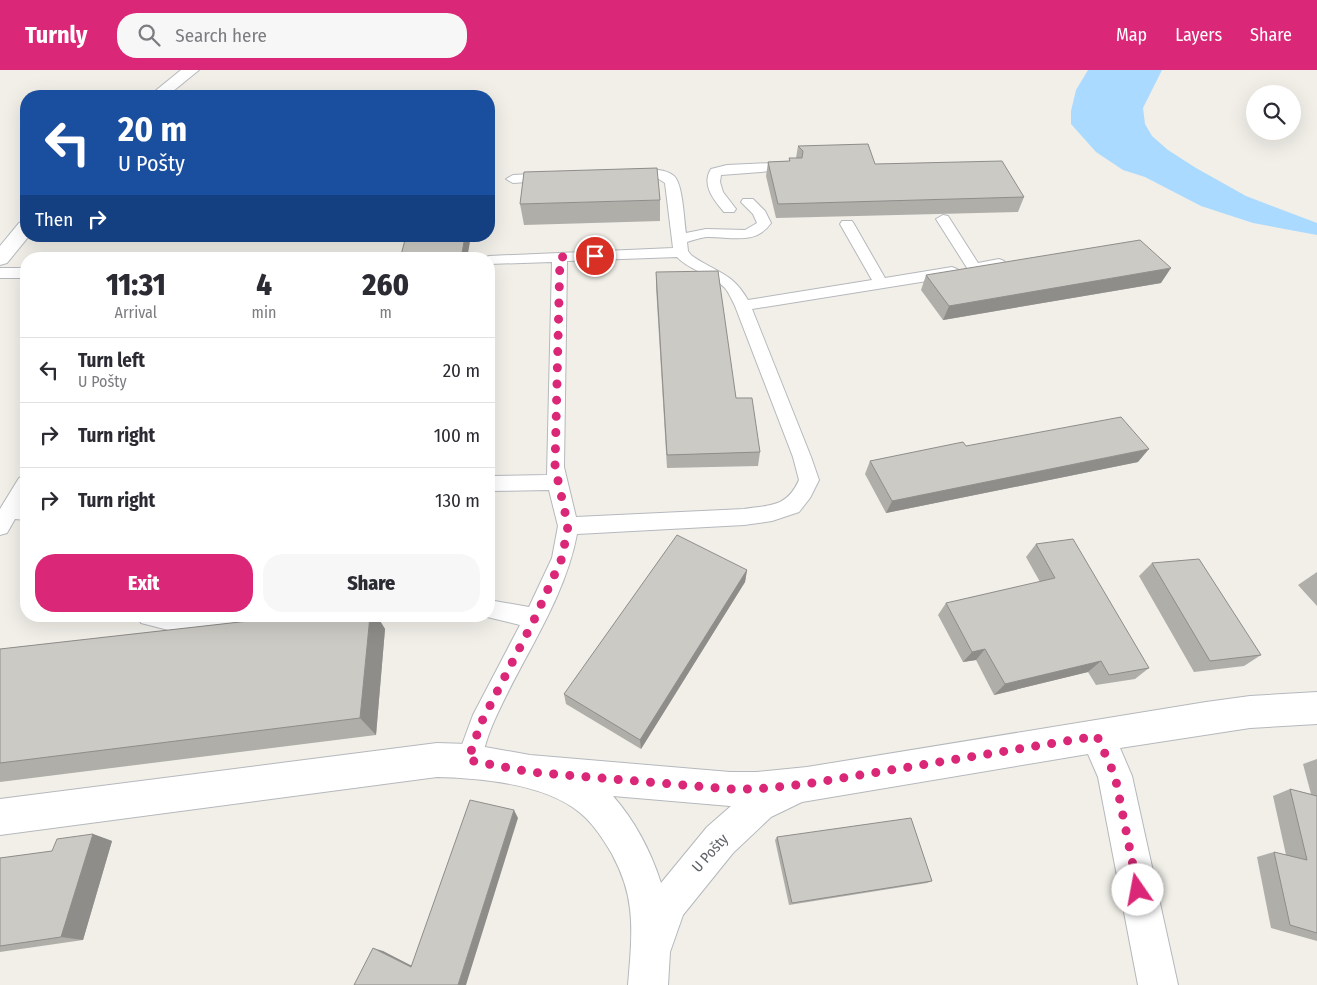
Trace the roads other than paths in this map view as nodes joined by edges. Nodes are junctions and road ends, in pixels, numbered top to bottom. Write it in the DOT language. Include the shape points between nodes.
graph roads {
  1 [pos="191,70"];
  2 [pos="165,90"];
  3 [pos="793,166"];
  4 [pos="616,175"];
  5 [pos="560,177"];
  6 [pos="512,179"];
  7 [pos="729,209"];
  8 [pos="943,219"];
  9 [pos="847,224"];
  10 [pos="705,233"];
  11 [pos="20,234"];
  12 [pos="680,246"];
  13 [pos="560,257"];
  14 [pos="0,258"];
  15 [pos="495,260"];
  16 [pos="1013,262"];
  17 [pos="974,268"];
  18 [pos="20,273"];
  19 [pos="0,274"];
  20 [pos="881,283"];
  21 [pos="743,306"];
  22 [pos="557,482"];
  23 [pos="495,484"];
  24 [pos="20,497"];
  25 [pos="12,516"];
  26 [pos="568,526"];
  27 [pos="495,609"];
  28 [pos="535,618"];
  29 [pos="1317,708"];
  30 [pos="1097,736"];
  31 [pos="468,760"];
  32 [pos="530,772"];
  33 [pos="806,784"];
  34 [pos="0,817"];
  35 [pos="649,971"];
  36 [pos="1158,985"];
  1 -- 2 [label="street"];
  3 -- 7 [label="lane" via="716,172 713,177 715,187"];
  4 -- 12 [label="lane" via="654,173 669,178"];
  5 -- 6 [label="lane"];
  7 -- 10 [label="lane"];
  7 -- 10 [label="lane" via="755,200 764,223 748,234"];
  8 -- 17 [label="lane"];
  9 -- 20 [label="lane"];
  10 -- 12 [label="lane"];
  11 -- 14 [label="street"];
  12 -- 13 [label="lane"];
  12 -- 21 [label="lane" via="687,259 731,286"];
  13 -- 15 [label="lane"];
  13 -- 22 [label="lane"];
  16 -- 17 [label="lane"];
  17 -- 20 [label="lane"];
  18 -- 19 [label="lane"];
  20 -- 21 [label="lane"];
  21 -- 26 [label="lane" via="802,457 809,480 803,493 792,506 744,517"];
  22 -- 23 [label="lane"];
  22 -- 26 [label="lane"];
  24 -- 25 [label="lane"];
  26 -- 28 [label="lane" via="562,558"];
  27 -- 28 [label="lane"];
  28 -- 31 [label="lane" via="481,723"];
  29 -- 30 [label="street, U Pošty" via="1250,712"];
  30 -- 33 [label="street, U Pošty"];
  30 -- 36 [label="street" via="1115,776"];
  31 -- 32 [label="street, U Pošty"];
  31 -- 34 [label="street, U Pošty" via="437,760"];
  32 -- 33 [label="street, U Pošty" via="730,789"];
  32 -- 35 [label="street, U Pošty" via="567,786 591,800 622,838 640,875 649,907"];
  33 -- 35 [label="street, U Pošty" via="759,805 720,840 670,902 660,923"];
}
